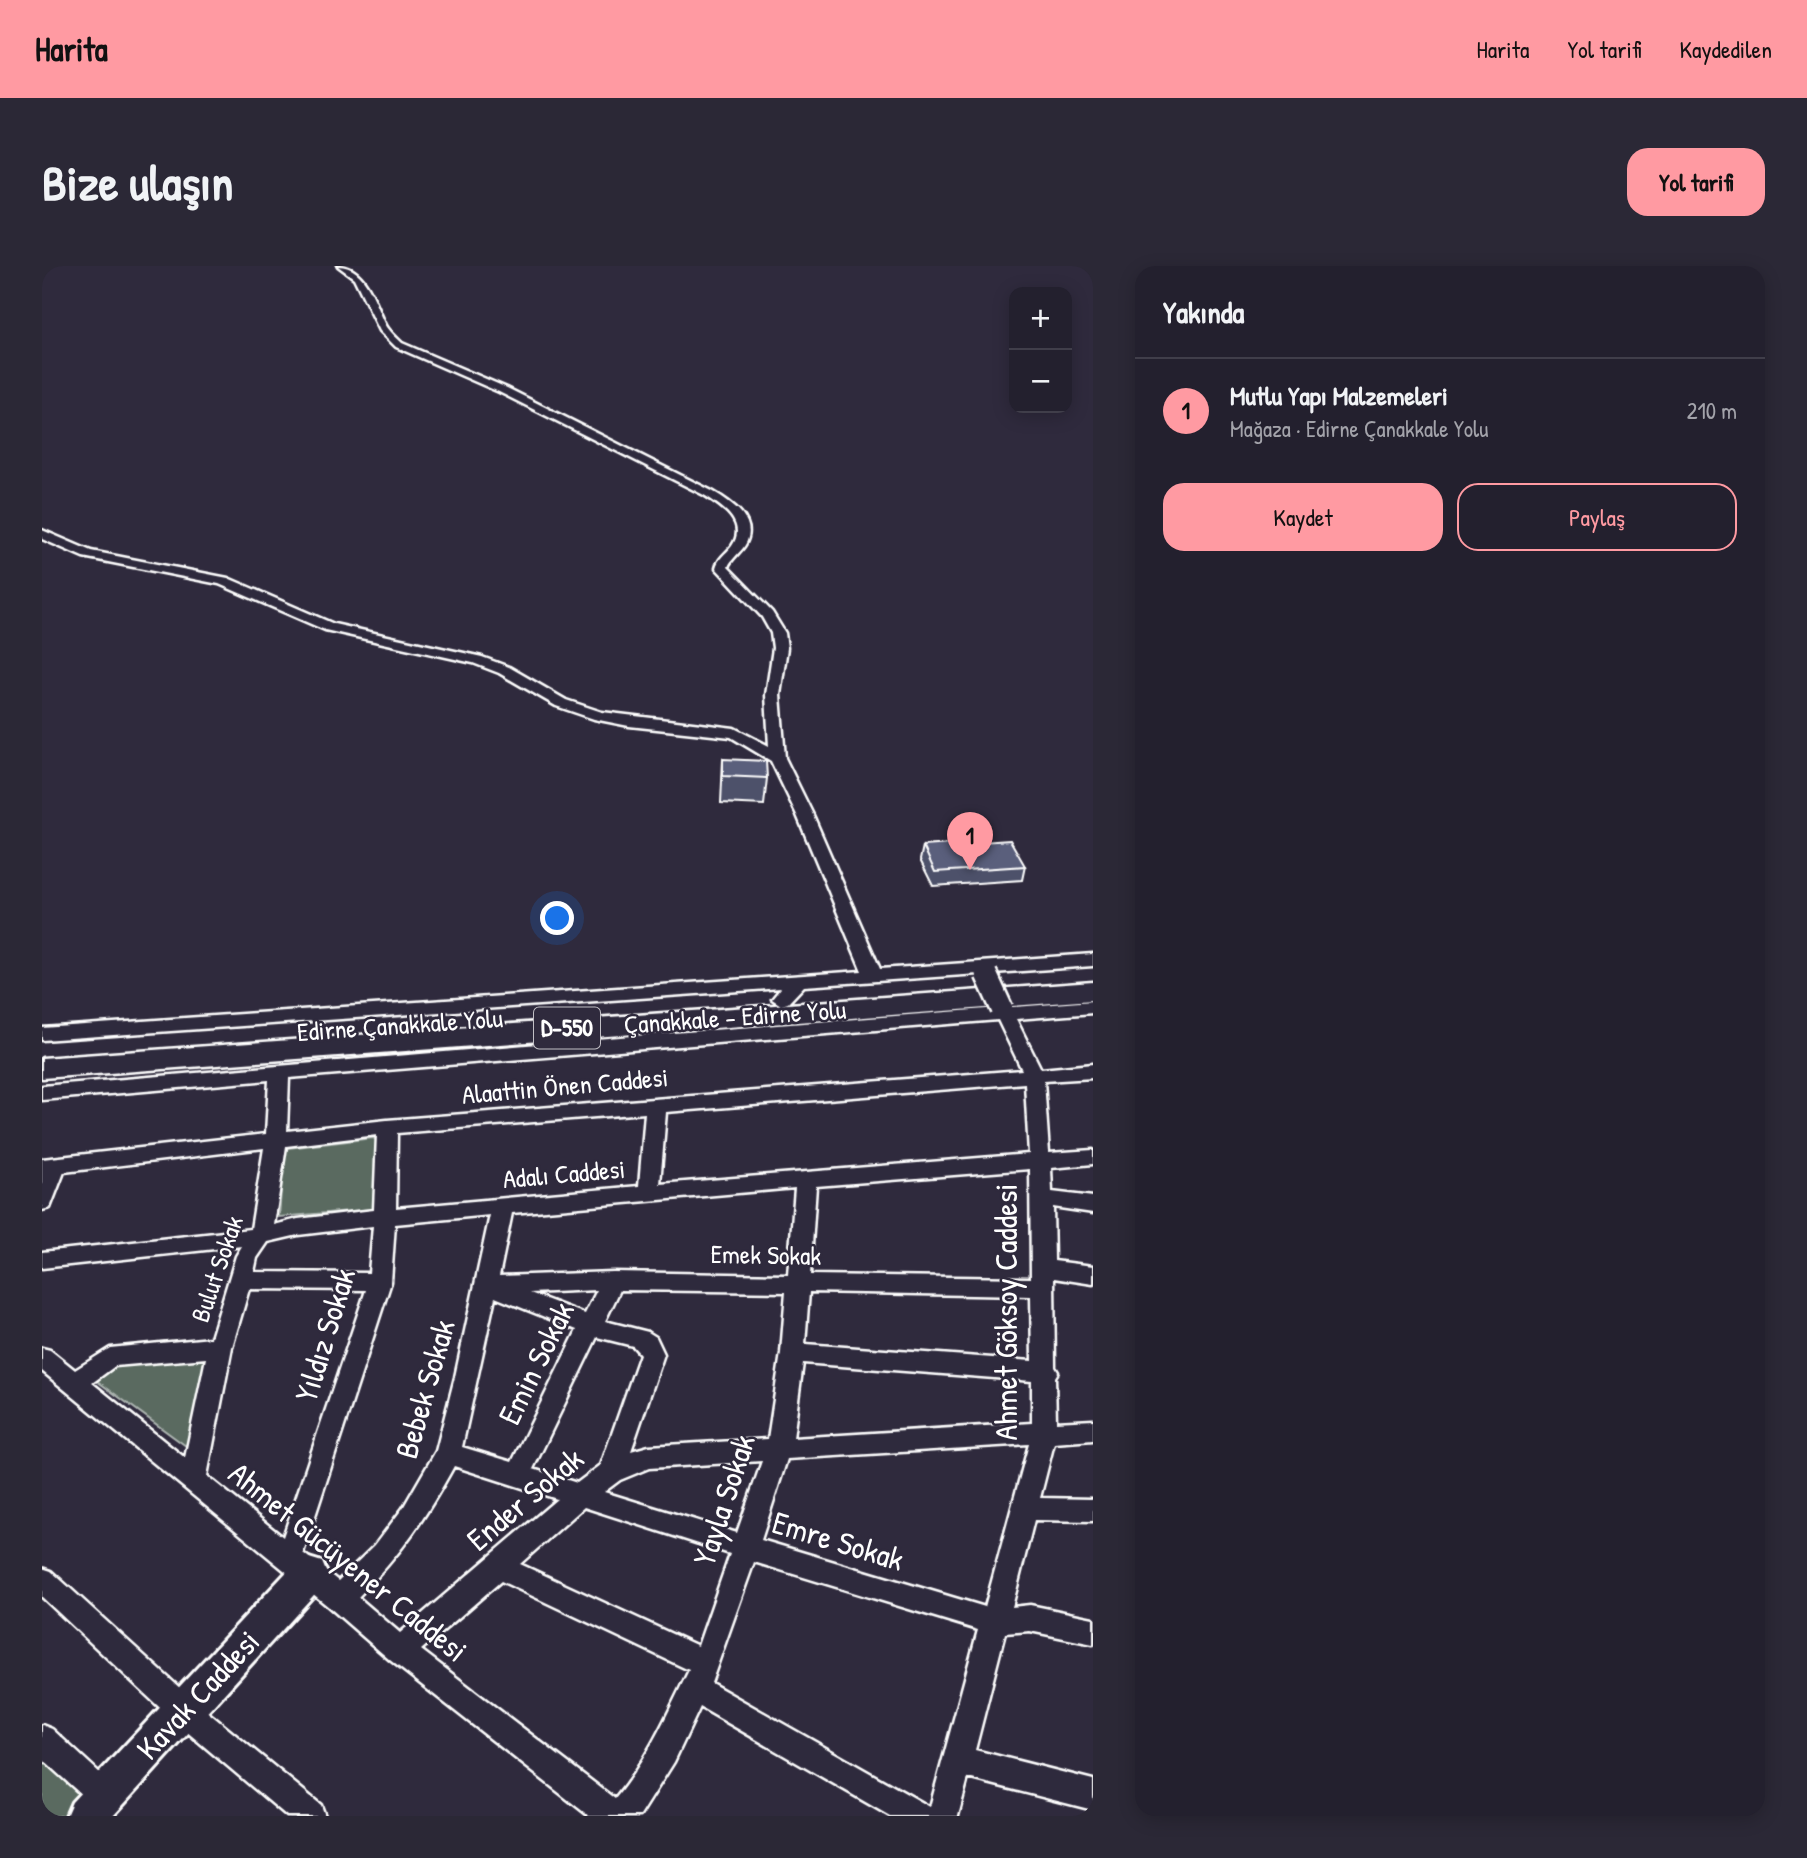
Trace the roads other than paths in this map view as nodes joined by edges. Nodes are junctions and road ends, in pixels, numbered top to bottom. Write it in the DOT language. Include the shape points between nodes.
graph roads {
  1 [pos="342,266"];
  2 [pos="42,534"];
  3 [pos="777,758"];
  4 [pos="1093,960"];
  5 [pos="1018,973"];
  6 [pos="873,975"];
  7 [pos="1093,975"];
  8 [pos="790,990"];
  9 [pos="1093,991"];
  10 [pos="676,998"];
  11 [pos="997,999"];
  12 [pos="1093,1007"];
  13 [pos="42,1034"];
  14 [pos="42,1051"];
  15 [pos="42,1068"];
  16 [pos="1093,1071"];
  17 [pos="279,1073"];
  18 [pos="1034,1075"];
  19 [pos="42,1093"];
  20 [pos="656,1105"];
  21 [pos="387,1126"];
  22 [pos="276,1141"];
  23 [pos="1093,1157"];
  24 [pos="1040,1162"];
  25 [pos="49,1166"];
  26 [pos="806,1179"];
  27 [pos="649,1194"];
  28 [pos="1042,1198"];
  29 [pos="42,1202"];
  30 [pos="1093,1205"];
  31 [pos="502,1208"];
  32 [pos="385,1217"];
  33 [pos="261,1236"];
  34 [pos="42,1259"];
  35 [pos="1093,1275"];
  36 [pos="1044,1278"];
  37 [pos="240,1280"];
  38 [pos="613,1281"];
  39 [pos="380,1282"];
  40 [pos="799,1283"];
  41 [pos="487,1285"];
  42 [pos="591,1326"];
  43 [pos="220,1347"];
  44 [pos="793,1353"];
  45 [pos="44,1362"];
  46 [pos="1046,1372"];
  47 [pos="74,1383"];
  48 [pos="1093,1430"];
  49 [pos="1044,1433"];
  50 [pos="779,1447"];
  51 [pos="447,1452"];
  52 [pos="611,1472"];
  53 [pos="519,1475"];
  54 [pos="193,1481"];
  55 [pos="579,1496"];
  56 [pos="1026,1510"];
  57 [pos="1093,1510"];
  58 [pos="743,1547"];
  59 [pos="299,1565"];
  60 [pos="498,1566"];
  61 [pos="42,1580"];
  62 [pos="339,1598"];
  63 [pos="994,1622"];
  64 [pos="1093,1631"];
  65 [pos="400,1651"];
  66 [pos="700,1677"];
  67 [pos="183,1710"];
  68 [pos="42,1739"];
  69 [pos="960,1761"];
  70 [pos="1093,1795"];
  71 [pos="95,1806"];
  72 [pos="310,1816"];
  73 [pos="614,1816"];
  74 [pos="621,1816"];
  75 [pos="919,1816"];
  76 [pos="943,1816"];
  1 -- 3 [label="street" via="358,277 385,331 399,345 503,390 708,493 734,511 743,525 743,537 723,564 723,572 767,615 780,640 773,695"];
  2 -- 3 [label="street" via="87,554 223,581 330,626 477,660 561,703 599,716 734,733"];
  3 -- 6 [label="street"];
  4 -- 5 [label="street"];
  5 -- 6 [label="street"];
  5 -- 7 [label="highway, Edirne Çanakkale Yolu / D-550"];
  5 -- 8 [label="highway, Edirne Çanakkale Yolu / D-550"];
  6 -- 8 [label="street"];
  8 -- 10 [label="highway, Edirne Çanakkale Yolu / D-550"];
  9 -- 11 [label="highway, Çanakkale - Edirne Yolu / D-550"];
  10 -- 13 [label="street"];
  10 -- 14 [label="highway, Edirne Çanakkale Yolu / D-550"];
  11 -- 12 [label="street"];
  11 -- 15 [label="highway, Çanakkale - Edirne Yolu / D-550"];
  11 -- 17 [label="street" via="620,1043"];
  11 -- 18 [label="street, Ahmet Göksoy Caddesi"];
  16 -- 18 [label="street, Alaattin Önen Caddesi"];
  17 -- 19 [label="street"];
  17 -- 22 [label="street, Bulut Sokak"];
  18 -- 20 [label="street, Alaattin Önen Caddesi"];
  18 -- 24 [label="street, Ahmet Göksoy Caddesi"];
  20 -- 21 [label="street, Alaattin Önen Caddesi"];
  20 -- 27 [label="street"];
  21 -- 22 [label="street, Alaattin Önen Caddesi"];
  21 -- 32 [label="street, Yıldız Sokak"];
  22 -- 25 [label="street, Alaattin Önen Caddesi"];
  22 -- 33 [label="street, Bulut Sokak"];
  23 -- 24 [label="street, Adalı Caddesi"];
  24 -- 26 [label="street, Adalı Caddesi"];
  24 -- 28 [label="street, Ahmet Göksoy Caddesi"];
  25 -- 29 [label="street"];
  26 -- 27 [label="street, Adalı Caddesi"];
  26 -- 40 [label="street, Yayla Sokak"];
  27 -- 31 [label="street, Adalı Caddesi"];
  28 -- 30 [label="street"];
  28 -- 36 [label="street, Ahmet Göksoy Caddesi"];
  31 -- 32 [label="street, Adalı Caddesi"];
  31 -- 41 [label="street, Bebek Sokak"];
  32 -- 33 [label="street, Adalı Caddesi"];
  32 -- 39 [label="street, Yıldız Sokak"];
  33 -- 34 [label="street, Adalı Caddesi"];
  33 -- 37 [label="street, Bulut Sokak" via="247,1256"];
  35 -- 36 [label="street, Emek Sokak"];
  36 -- 40 [label="street, Emek Sokak"];
  36 -- 46 [label="street, Ahmet Göksoy Caddesi"];
  37 -- 39 [label="street"];
  37 -- 43 [label="street, Bulut Sokak"];
  38 -- 40 [label="street, Emek Sokak"];
  38 -- 41 [label="street, Emek Sokak"];
  38 -- 42 [label="street, Emin Sokak"];
  39 -- 59 [label="street, Yıldız Sokak"];
  40 -- 44 [label="street, Yayla Sokak"];
  41 -- 42 [label="street"];
  41 -- 51 [label="street, Bebek Sokak"];
  42 -- 52 [label="street, Ender Sokak" via="640,1339 652,1354"];
  42 -- 53 [label="street, Emin Sokak"];
  43 -- 47 [label="street" via="110,1357"];
  43 -- 54 [label="street, Bulut Sokak"];
  44 -- 46 [label="street"];
  44 -- 50 [label="street, Yayla Sokak"];
  45 -- 47 [label="street, Ahmet Gücüyener Caddesi"];
  46 -- 49 [label="street, Ahmet Göksoy Caddesi"];
  47 -- 54 [label="street, Ahmet Gücüyener Caddesi"];
  48 -- 49 [label="street"];
  49 -- 50 [label="street"];
  49 -- 56 [label="street, Ahmet Göksoy Caddesi"];
  50 -- 52 [label="street" via="649,1457"];
  50 -- 58 [label="street, Yayla Sokak"];
  51 -- 53 [label="street, Emre Sokak"];
  51 -- 62 [label="street, Bebek Sokak" via="412,1516 384,1553"];
  52 -- 55 [label="street, Ender Sokak"];
  53 -- 55 [label="street, Emre Sokak"];
  54 -- 59 [label="street, Ahmet Gücüyener Caddesi"];
  55 -- 58 [label="street, Emre Sokak"];
  55 -- 60 [label="street, Ender Sokak"];
  56 -- 57 [label="street"];
  56 -- 63 [label="street, Ahmet Göksoy Caddesi"];
  58 -- 63 [label="street, Emre Sokak"];
  58 -- 66 [label="street, Yayla Sokak"];
  59 -- 62 [label="street, Ahmet Gücüyener Caddesi"];
  59 -- 67 [label="main road, Kavak Caddesi"];
  60 -- 65 [label="street, Ender Sokak"];
  60 -- 66 [label="street"];
  61 -- 67 [label="street"];
  62 -- 65 [label="street, Ahmet Gücüyener Caddesi"];
  63 -- 64 [label="street, Emre Sokak" via="1030,1618"];
  63 -- 69 [label="street, Ahmet Göksoy Caddesi"];
  65 -- 73 [label="street, Ahmet Gücüyener Caddesi"];
  66 -- 74 [label="street, Yayla Sokak" via="664,1752"];
  66 -- 75 [label="street"];
  67 -- 71 [label="main road, Kavak Caddesi"];
  67 -- 72 [label="street"];
  68 -- 71 [label="street"];
  69 -- 70 [label="street"];
  69 -- 76 [label="street, Ahmet Göksoy Caddesi"];
}
